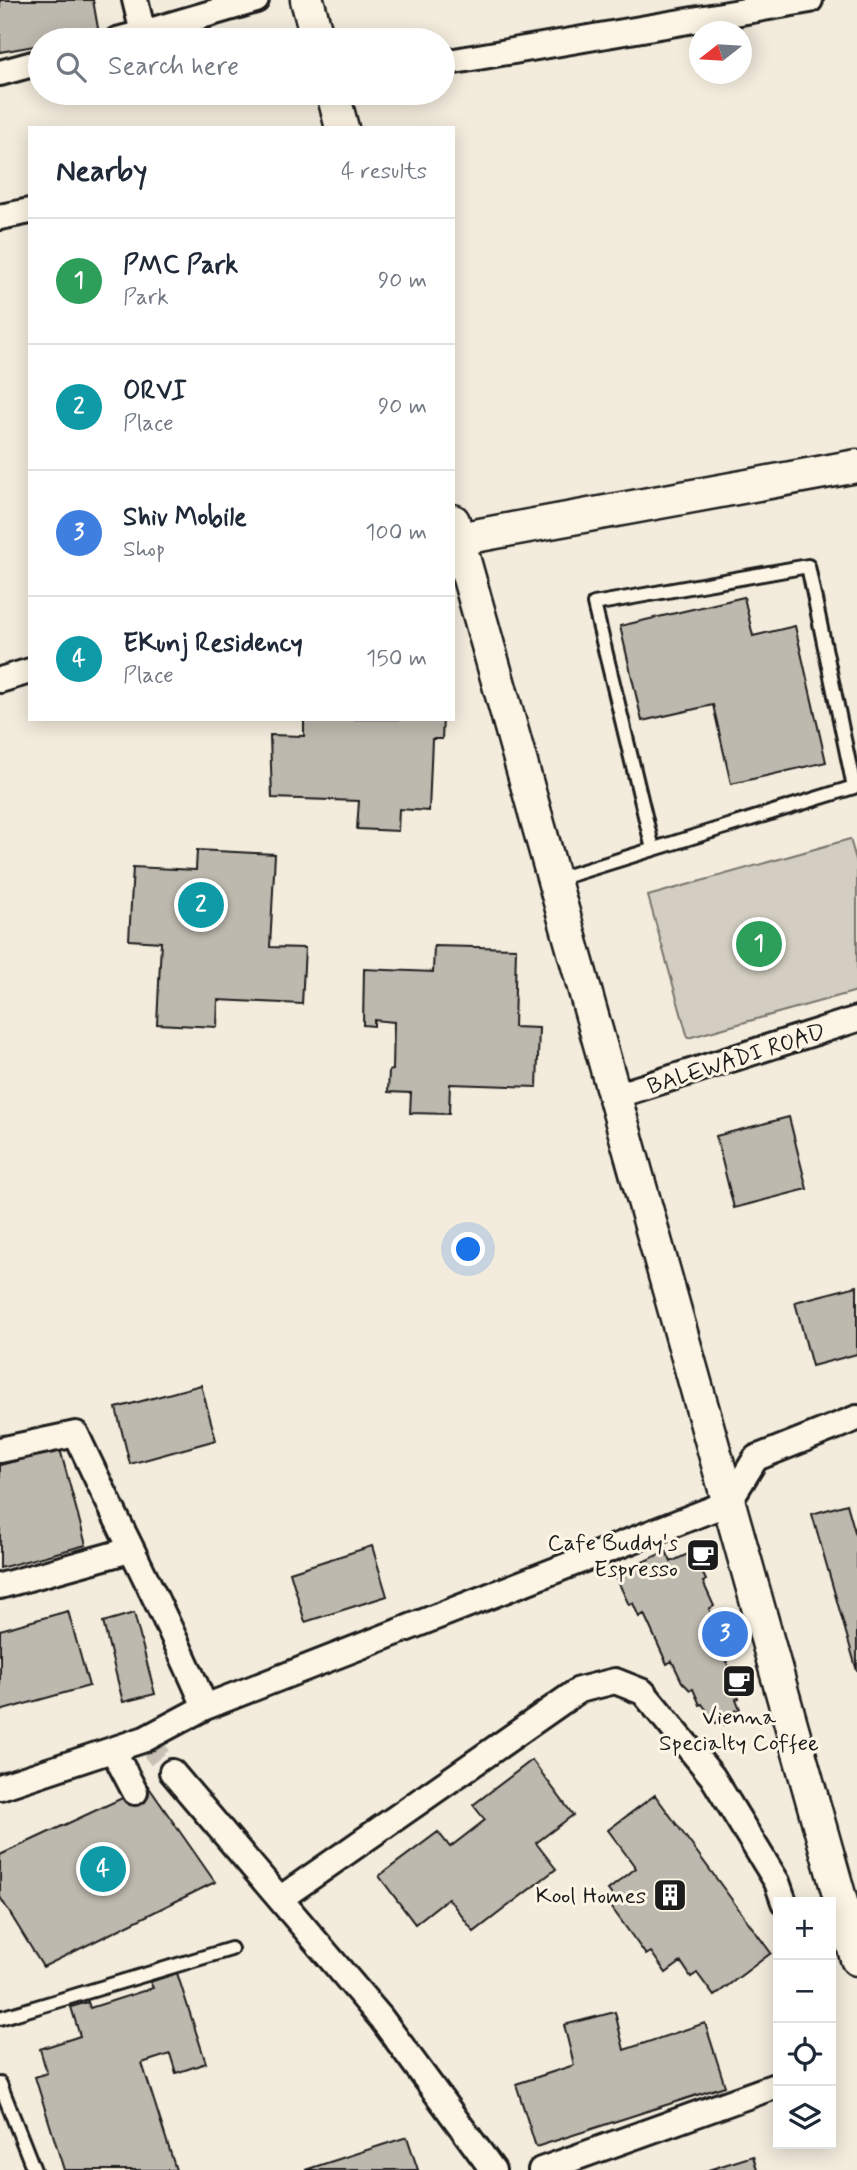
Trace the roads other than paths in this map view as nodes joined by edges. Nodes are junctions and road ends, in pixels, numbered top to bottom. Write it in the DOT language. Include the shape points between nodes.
graph roads {
  1 [pos="135,0"];
  2 [pos="256,0"];
  3 [pos="307,0"];
  4 [pos="810,0"];
  5 [pos="142,28"];
  6 [pos="160,28"];
  7 [pos="315,28"];
  8 [pos="455,61"];
  9 [pos="28,65"];
  10 [pos="0,73"];
  11 [pos="335,105"];
  12 [pos="341,126"];
  13 [pos="28,211"];
  14 [pos="0,217"];
  15 [pos="857,466"];
  16 [pos="455,534"];
  17 [pos="28,672"];
  18 [pos="0,680"];
  19 [pos="653,849"];
  20 [pos="554,880"];
  21 [pos="857,1019"];
  22 [pos="615,1097"];
  23 [pos="857,1418"];
  24 [pos="0,1450"];
  25 [pos="728,1503"];
  26 [pos="130,1550"];
  27 [pos="0,1586"];
  28 [pos="205,1707"];
  29 [pos="113,1750"];
  30 [pos="172,1772"];
  31 [pos="0,1787"];
  32 [pos="135,1792"];
  33 [pos="782,1897"];
  34 [pos="281,1898"];
  35 [pos="231,1949"];
  36 [pos="857,1959"];
  37 [pos="0,2018"];
  38 [pos="0,2084"];
  39 [pos="775,2086"];
  40 [pos="34,2170"];
  41 [pos="493,2170"];
  42 [pos="541,2170"];
  1 -- 5 [label="street"];
  2 -- 6 [label="street"];
  3 -- 7 [label="street"];
  4 -- 8 [label="street"];
  9 -- 10 [label="street"];
  11 -- 12 [label="street"];
  13 -- 14 [label="street"];
  15 -- 16 [label="street"];
  16 -- 20 [label="street"];
  17 -- 18 [label="street"];
  19 -- 19 [label="lane" via="854,787 808,566 594,604"];
  19 -- 20 [label="lane"];
  20 -- 22 [label="street"];
  21 -- 22 [label="street, BALEWADI ROAD"];
  22 -- 25 [label="street"];
  23 -- 25 [label="street" via="756,1458"];
  24 -- 26 [label="street" via="76,1434"];
  25 -- 28 [label="street"];
  25 -- 36 [label="street"];
  26 -- 27 [label="street"];
  26 -- 28 [label="street" via="173,1630"];
  28 -- 29 [label="street" via="145,1739"];
  29 -- 31 [label="street"];
  29 -- 32 [label="street"];
  30 -- 34 [label="street"];
  33 -- 34 [label="street" via="712,1776 643,1692 614,1681 579,1690"];
  34 -- 41 [label="street" via="381,2018"];
  35 -- 37 [label="lane"];
  38 -- 40 [label="lane"];
  39 -- 42 [label="street"];
}
